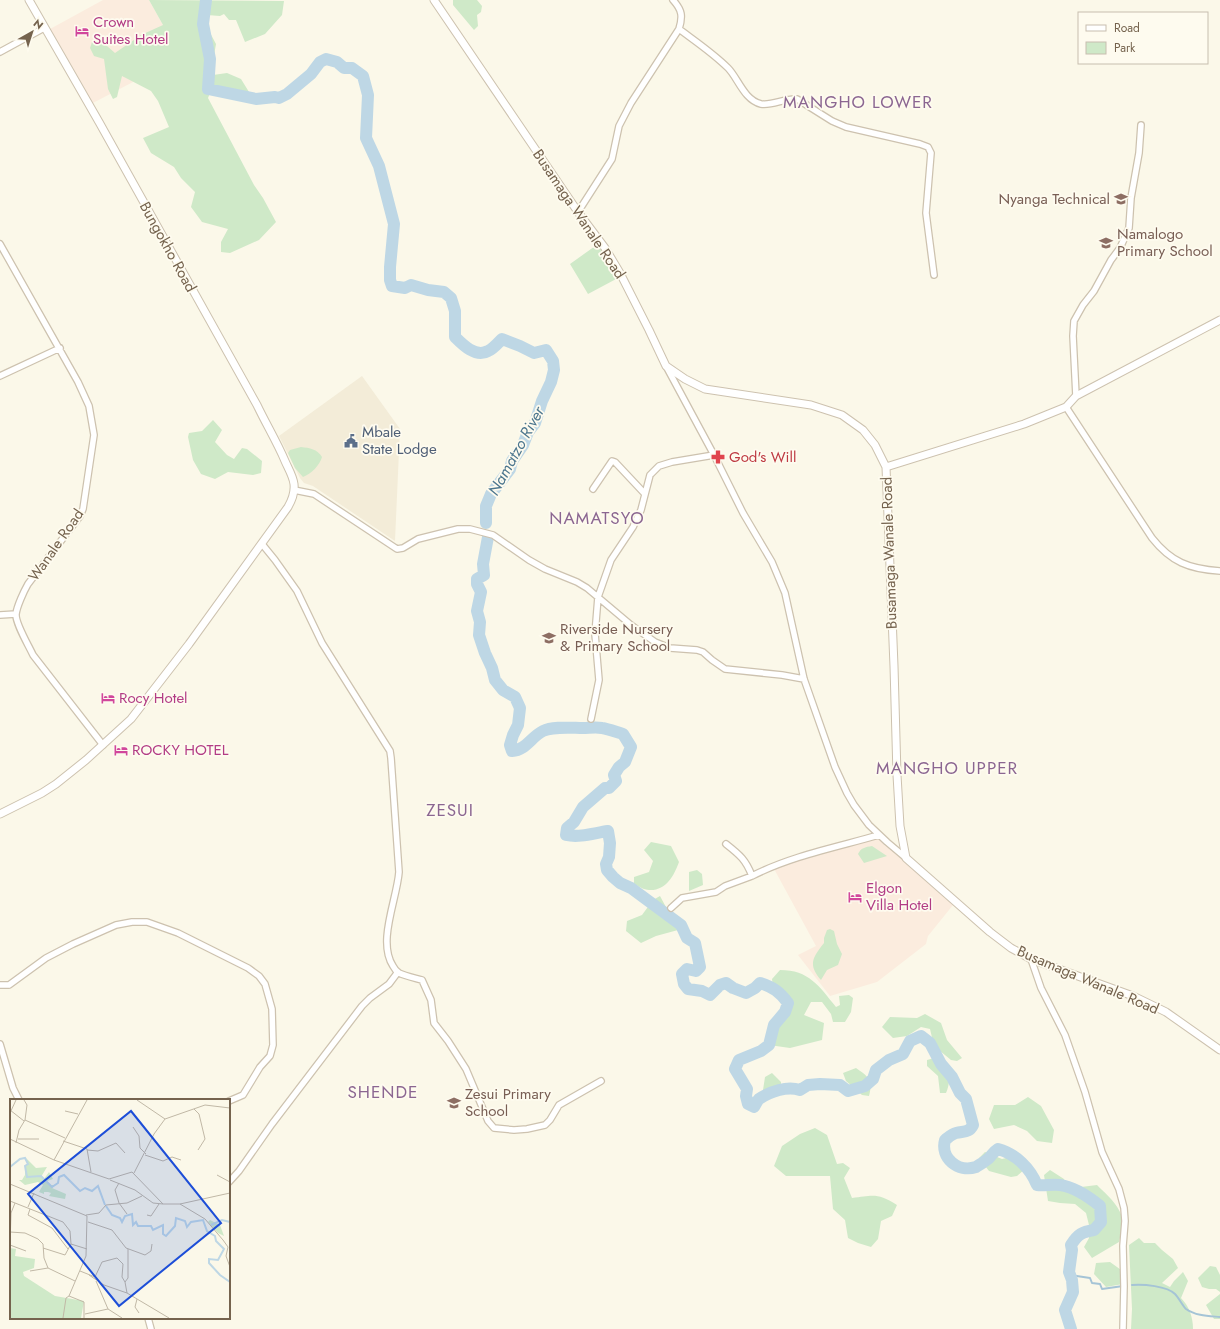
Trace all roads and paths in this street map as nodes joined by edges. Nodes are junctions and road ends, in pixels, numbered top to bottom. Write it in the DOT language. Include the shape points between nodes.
graph roads {
  1 [pos="29,0"];
  2 [pos="434,0"];
  3 [pos="672,0"];
  4 [pos="44,28"];
  5 [pos="679,29"];
  6 [pos="0,52"];
  7 [pos="1141,125"];
  8 [pos="578,212"];
  9 [pos="0,244"];
  10 [pos="934,275"];
  11 [pos="1220,320"];
  12 [pos="60,348"];
  13 [pos="666,366"];
  14 [pos="0,376"];
  15 [pos="1076,396"];
  16 [pos="1066,407"];
  17 [pos="714,455"];
  18 [pos="886,467"];
  19 [pos="593,489"];
  20 [pos="294,490"];
  21 [pos="645,494"];
  22 [pos="262,544"];
  23 [pos="1220,571"];
  24 [pos="598,597"];
  25 [pos="16,614"];
  26 [pos="0,615"];
  27 [pos="804,679"];
  28 [pos="590,719"];
  29 [pos="103,745"];
  30 [pos="0,814"];
  31 [pos="879,835"];
  32 [pos="726,844"];
  33 [pos="906,858"];
  34 [pos="752,876"];
  35 [pos="671,908"];
  36 [pos="1031,959"];
  37 [pos="398,972"];
  38 [pos="0,985"];
  39 [pos="0,1044"];
  40 [pos="1220,1050"];
  41 [pos="601,1081"];
  42 [pos="18,1099"];
  43 [pos="230,1101"];
  44 [pos="230,1181"];
  45 [pos="148,1319"];
  46 [pos="151,1329"];
  47 [pos="1123,1329"];
  1 -- 4 [label="street, Bungokho Road"];
  2 -- 8 [label="street, Busamaga Wanale Road"];
  3 -- 5 [label="street" via="678,6 682,19"];
  4 -- 6 [label="street"];
  4 -- 20 [label="street, Bungokho Road" via="257,405 280,448"];
  5 -- 8 [label="street" via="631,104 619,126 612,159"];
  5 -- 10 [label="street" via="729,68 754,101 762,104 798,99 832,122 928,147 931,153 926,213"];
  7 -- 15 [label="street" via="1140,153 1131,198 1130,228 1074,321"];
  8 -- 13 [label="street, Busamaga Wanale Road" via="620,273"];
  9 -- 12 [label="street, Wanale Road"];
  11 -- 15 [label="street"];
  12 -- 14 [label="street"];
  12 -- 25 [label="street, Wanale Road" via="89,406 94,435 85,499 80,516 25,589"];
  13 -- 17 [label="street"];
  13 -- 18 [label="street, Busamaga Wanale Road" via="706,389 811,405 842,415 862,430 875,445"];
  15 -- 16 [label="street"];
  16 -- 18 [label="street" via="1024,424"];
  16 -- 23 [label="street" via="1162,550 1186,565"];
  17 -- 21 [label="street" via="659,466 650,475"];
  17 -- 27 [label="street" via="743,513 772,562 785,593"];
  18 -- 33 [label="street, Busamaga Wanale Road" via="897,775 900,826"];
  19 -- 21 [label="street" via="612,461"];
  20 -- 22 [label="street, Bungokho Road" via="293,499"];
  20 -- 24 [label="street" via="314,494 397,549 418,539 453,530 463,528 483,531 534,563 577,582"];
  21 -- 24 [label="street" via="633,527 611,560"];
  22 -- 29 [label="street" via="138,711"];
  22 -- 37 [label="street" via="297,591 322,643 390,751 399,872 386,948 389,960"];
  24 -- 27 [label="street" via="663,646 703,652 725,668"];
  24 -- 28 [label="street" via="596,634 599,680"];
  25 -- 26 [label="street"];
  25 -- 29 [label="street" via="25,640 34,655"];
  27 -- 31 [label="street" via="835,767 847,793 861,816"];
  29 -- 30 [label="street" via="49,789"];
  31 -- 33 [label="street"];
  31 -- 34 [label="street" via="815,853"];
  32 -- 34 [label="street" via="741,856"];
  33 -- 36 [label="street, Busamaga Wanale Road" via="990,932"];
  34 -- 35 [label="street" via="716,892 682,898"];
  36 -- 40 [label="street, Busamaga Wanale Road" via="1133,996 1166,1012"];
  36 -- 47 [label="street" via="1041,988 1065,1035 1102,1152 1119,1189 1124,1208"];
  37 -- 41 [label="street" via="422,980 431,1000 434,1023 466,1069 488,1121 494,1128 514,1130 545,1125 559,1104"];
  37 -- 44 [label="street" via="389,984 362,1006"];
  38 -- 43 [label="street" via="9,985 46,958 73,944 116,925 132,922 147,922 178,933 248,968 265,984 272,1009 272,1051 243,1095"];
  39 -- 42 [label="street"];
  45 -- 46 [label="street"];
}
